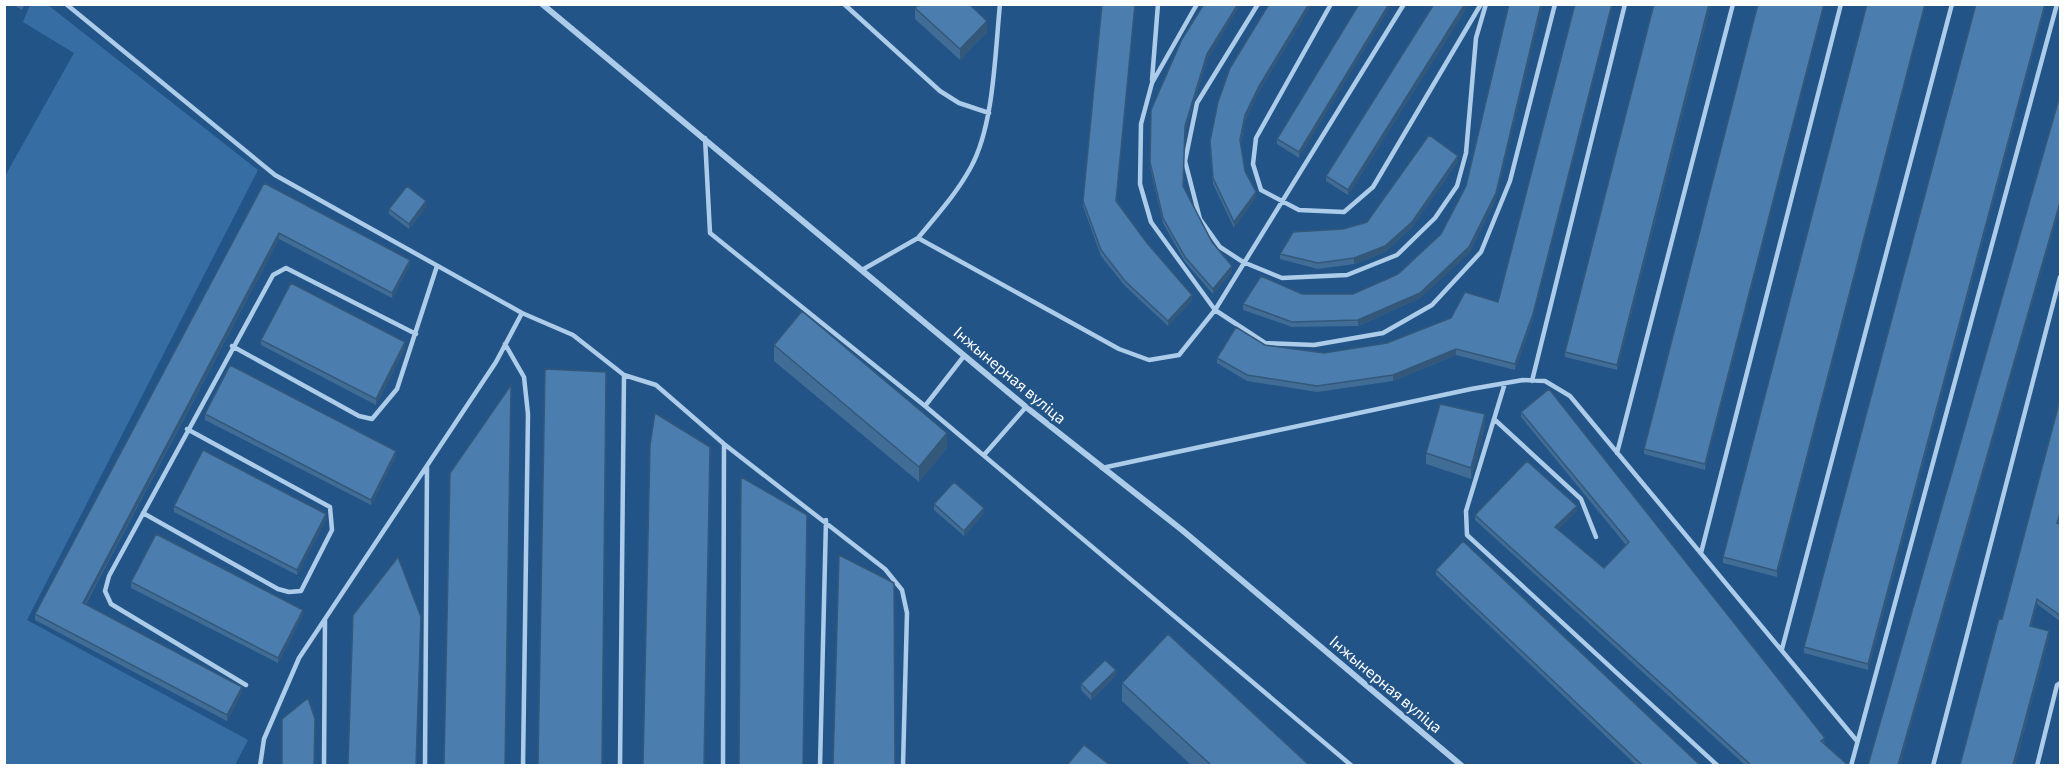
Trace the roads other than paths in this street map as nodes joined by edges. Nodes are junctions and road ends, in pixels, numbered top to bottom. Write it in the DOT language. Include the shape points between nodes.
graph roads {
  1 [pos="66,4"];
  2 [pos="542,4"];
  3 [pos="844,4"];
  4 [pos="1000,4"];
  5 [pos="1158,4"];
  6 [pos="1197,4"];
  7 [pos="1258,4"];
  8 [pos="1331,4"];
  9 [pos="1404,4"];
  10 [pos="1481,4"];
  11 [pos="1486,4"];
  12 [pos="1555,4"];
  13 [pos="1625,4"];
  14 [pos="1733,4"];
  15 [pos="1841,4"];
  16 [pos="1952,4"];
  17 [pos="2056,4"];
  18 [pos="1152,82"];
  19 [pos="988,113"];
  20 [pos="705,138"];
  21 [pos="1280,202"];
  22 [pos="918,238"];
  23 [pos="1243,262"];
  24 [pos="437,266"];
  25 [pos="862,270"];
  26 [pos="2061,277"];
  27 [pos="1215,310"];
  28 [pos="522,313"];
  29 [pos="416,334"];
  30 [pos="505,344"];
  31 [pos="232,346"];
  32 [pos="964,356"];
  33 [pos="624,375"];
  34 [pos="1532,381"];
  35 [pos="1505,383"];
  36 [pos="925,406"];
  37 [pos="1026,407"];
  38 [pos="1494,419"];
  39 [pos="188,429"];
  40 [pos="724,444"];
  41 [pos="1617,453"];
  42 [pos="984,455"];
  43 [pos="428,467"];
  44 [pos="1102,468"];
  45 [pos="143,513"];
  46 [pos="826,520"];
  47 [pos="1596,537"];
  48 [pos="1701,554"];
  49 [pos="325,620"];
  50 [pos="1782,649"];
  51 [pos="2061,683"];
  52 [pos="246,685"];
  53 [pos="1857,741"];
  54 [pos="260,765"];
  55 [pos="324,765"];
  56 [pos="425,765"];
  57 [pos="523,765"];
  58 [pos="620,765"];
  59 [pos="723,765"];
  60 [pos="820,765"];
  61 [pos="903,765"];
  62 [pos="1352,765"];
  63 [pos="1462,765"];
  64 [pos="1718,765"];
  65 [pos="1851,765"];
  66 [pos="1933,765"];
  67 [pos="2037,765"];
  1 -- 24 [label="lane" via="275,175"];
  2 -- 20 [label="street, Інжынерная вуліца"];
  3 -- 19 [label="lane" via="940,91"];
  4 -- 19 [label="lane"];
  5 -- 18 [label="lane"];
  6 -- 18 [label="lane"];
  7 -- 23 [label="lane" via="1197,103 1185,161 1200,219 1220,247"];
  8 -- 21 [label="lane" via="1256,138 1254,164 1261,190"];
  9 -- 21 [label="lane"];
  10 -- 21 [label="lane" via="1373,187 1344,212 1299,210"];
  11 -- 23 [label="lane" via="1476,38 1466,153 1457,186 1435,218 1397,255 1347,276 1282,278"];
  12 -- 27 [label="lane" via="1510,181 1481,252 1432,305 1383,333 1314,345 1265,343"];
  13 -- 34 [label="lane"];
  14 -- 41 [label="lane"];
  15 -- 48 [label="lane"];
  16 -- 50 [label="lane"];
  17 -- 53 [label="lane"];
  18 -- 27 [label="lane" via="1141,124 1140,184 1151,222"];
  19 -- 22 [label="lane" via="972,165"];
  20 -- 25 [label="street, Інжынерная вуліца"];
  20 -- 36 [label="lane" via="710,233"];
  21 -- 23 [label="lane"];
  22 -- 25 [label="lane"];
  22 -- 27 [label="lane" via="1119,349 1149,360 1179,355"];
  23 -- 27 [label="lane"];
  24 -- 28 [label="lane"];
  24 -- 29 [label="lane"];
  25 -- 32 [label="street, Інжынерная вуліца"];
  26 -- 66 [label="lane"];
  28 -- 30 [label="lane"];
  28 -- 33 [label="lane" via="573,334"];
  29 -- 31 [label="lane" via="286,268 273,276"];
  29 -- 31 [label="lane" via="397,389 372,418 358,416"];
  30 -- 43 [label="lane"];
  30 -- 57 [label="lane" via="524,377 528,414"];
  31 -- 39 [label="lane"];
  32 -- 36 [label="lane"];
  32 -- 37 [label="street, Інжынерная вуліца"];
  33 -- 40 [label="lane" via="656,385"];
  33 -- 58 [label="lane"];
  34 -- 35 [label="lane"];
  34 -- 41 [label="lane" via="1545,381 1570,396"];
  35 -- 38 [label="lane"];
  35 -- 44 [label="lane"];
  36 -- 42 [label="lane"];
  37 -- 42 [label="lane"];
  37 -- 44 [label="street, Інжынерная вуліца"];
  38 -- 47 [label="lane" via="1581,499"];
  38 -- 64 [label="lane" via="1466,511 1467,535"];
  39 -- 45 [label="lane"];
  39 -- 45 [label="lane" via="330,507 332,530 301,591 278,589"];
  40 -- 46 [label="lane"];
  40 -- 59 [label="lane"];
  41 -- 48 [label="lane"];
  42 -- 62 [label="lane"];
  43 -- 49 [label="lane"];
  43 -- 56 [label="lane"];
  44 -- 63 [label="street, Інжынерная вуліца" via="1191,537"];
  45 -- 52 [label="lane" via="109,576 105,591 111,604"];
  46 -- 60 [label="lane"];
  46 -- 61 [label="lane" via="885,569 902,590 907,613"];
  48 -- 50 [label="lane"];
  49 -- 54 [label="lane" via="299,658 264,739"];
  49 -- 55 [label="lane"];
  50 -- 53 [label="lane"];
  51 -- 67 [label="lane" via="2057,685"];
  53 -- 65 [label="lane"];
}
